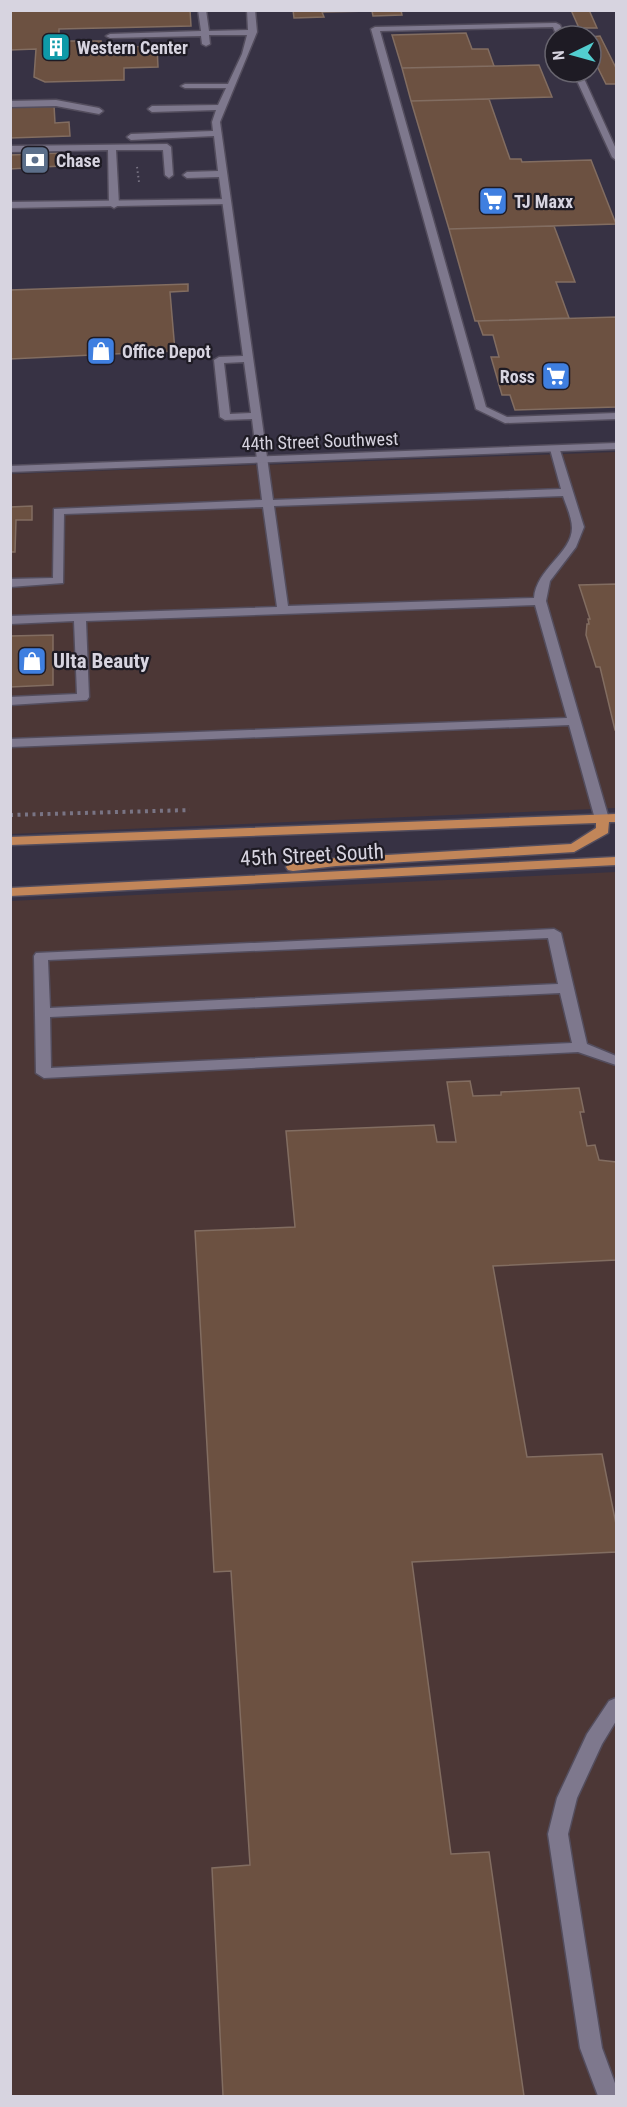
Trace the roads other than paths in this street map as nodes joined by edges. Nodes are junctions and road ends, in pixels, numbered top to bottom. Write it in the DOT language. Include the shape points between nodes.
graph roads {
  1 [pos="202,10"];
  2 [pos="251,10"];
  3 [pos="543,25"];
  4 [pos="254,32"];
  5 [pos="206,33"];
  6 [pos="110,36"];
  7 [pos="206,44"];
  8 [pos="583,84"];
  9 [pos="185,86"];
  10 [pos="230,86"];
  11 [pos="10,104"];
  12 [pos="220,107"];
  13 [pos="152,109"];
  14 [pos="99,111"];
  15 [pos="218,133"];
  16 [pos="100,139"];
  17 [pos="112,147"];
  18 [pos="10,149"];
  19 [pos="616,157"];
  20 [pos="224,174"];
  21 [pos="170,175"];
  22 [pos="187,175"];
  23 [pos="226,201"];
  24 [pos="10,205"];
  25 [pos="114,205"];
  26 [pos="71,206"];
  27 [pos="10,213"];
  28 [pos="249,359"];
  29 [pos="256,416"];
  30 [pos="616,416"];
  31 [pos="616,446"];
  32 [pos="555,448"];
  33 [pos="262,459"];
  34 [pos="10,469"];
  35 [pos="568,492"];
  36 [pos="269,504"];
  37 [pos="10,583"];
  38 [pos="540,601"];
  39 [pos="283,610"];
  40 [pos="80,617"];
  41 [pos="10,620"];
  42 [pos="10,700"];
  43 [pos="574,722"];
  44 [pos="10,743"];
  45 [pos="609,818"];
  46 [pos="10,842"];
  47 [pos="616,861"];
  48 [pos="177,883"];
  49 [pos="10,892"];
  50 [pos="566,988"];
  51 [pos="43,1012"];
  52 [pos="579,1047"];
  53 [pos="616,1061"];
  54 [pos="616,1706"];
  55 [pos="609,2097"];
  1 -- 5 [label="street"];
  2 -- 4 [label="street"];
  3 -- 30 [label="street" via="375,29 481,409 505,420"];
  4 -- 5 [label="street"];
  4 -- 10 [label="street"];
  5 -- 6 [label="street"];
  5 -- 7 [label="street"];
  8 -- 19 [label="street"];
  9 -- 10 [label="street"];
  10 -- 12 [label="street"];
  11 -- 14 [label="street" via="57,103"];
  12 -- 13 [label="street"];
  12 -- 15 [label="street"];
  15 -- 16 [label="street"];
  15 -- 20 [label="street"];
  17 -- 18 [label="street"];
  17 -- 21 [label="street" via="167,147"];
  17 -- 25 [label="street"];
  20 -- 22 [label="street"];
  20 -- 23 [label="street"];
  23 -- 25 [label="street"];
  23 -- 28 [label="street"];
  24 -- 26 [label="street"];
  25 -- 26 [label="street"];
  26 -- 27 [label="street"];
  28 -- 29 [label="street"];
  28 -- 29 [label="street" via="219,360 225,417"];
  29 -- 33 [label="street"];
  31 -- 32 [label="street, 44th Street Southwest"];
  32 -- 33 [label="street, 44th Street Southwest"];
  32 -- 35 [label="street"];
  33 -- 34 [label="street, 44th Street Southwest"];
  33 -- 36 [label="street"];
  35 -- 36 [label="street"];
  35 -- 38 [label="street" via="577,536 544,579"];
  36 -- 37 [label="street" via="58,511 59,581"];
  36 -- 39 [label="street"];
  38 -- 39 [label="street"];
  38 -- 43 [label="street"];
  39 -- 40 [label="street"];
  40 -- 41 [label="street"];
  40 -- 42 [label="street" via="83,697"];
  43 -- 44 [label="street"];
  43 -- 45 [label="street"];
  45 -- 46 [label="main road, 45th Street South"];
  45 -- 48 [label="main road" via="603,830 574,848 336,862"];
  47 -- 48 [label="main road, 45th Street South"];
  48 -- 49 [label="main road, 45th Street South"];
  50 -- 51 [label="street"];
  50 -- 51 [label="street" via="554,933 41,956"];
  50 -- 52 [label="street"];
  51 -- 52 [label="street" via="44,1073"];
  52 -- 53 [label="street"];
  54 -- 55 [label="street" via="589,1750 567,1798 558,1834 591,2048"];
}
